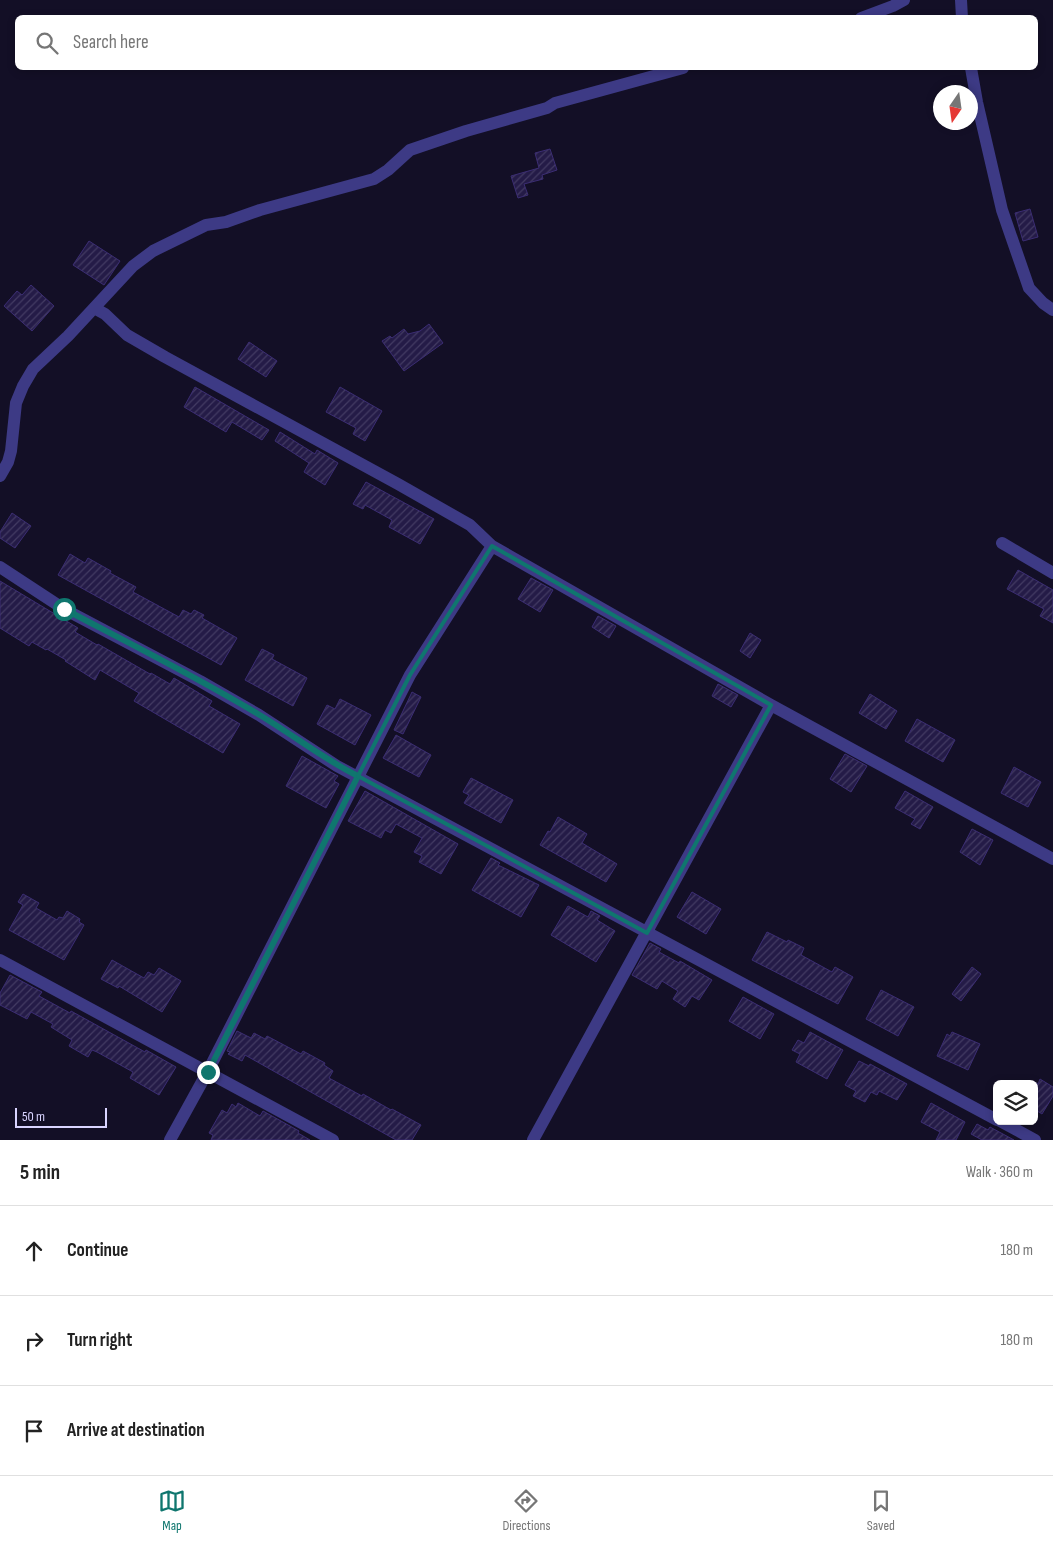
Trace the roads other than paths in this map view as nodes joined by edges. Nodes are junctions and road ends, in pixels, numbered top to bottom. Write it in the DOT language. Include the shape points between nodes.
graph roads {
  1 [pos="904,0"];
  2 [pos="961,0"];
  3 [pos="869,15"];
  4 [pos="962,15"];
  5 [pos="676,70"];
  6 [pos="971,70"];
  7 [pos="94,308"];
  8 [pos="1053,310"];
  9 [pos="0,476"];
  10 [pos="1002,543"];
  11 [pos="492,546"];
  12 [pos="0,567"];
  13 [pos="1053,573"];
  14 [pos="771,705"];
  15 [pos="358,776"];
  16 [pos="1053,859"];
  17 [pos="647,933"];
  18 [pos="0,960"];
  19 [pos="208,1072"];
  20 [pos="993,1117"];
  21 [pos="1007,1125"];
  22 [pos="170,1140"];
  23 [pos="333,1140"];
  24 [pos="533,1140"];
  25 [pos="1035,1140"];
  1 -- 3 [label="street"];
  2 -- 4 [label="street"];
  5 -- 7 [label="street" via="555,103 410,150 374,179 206,225 153,251 133,266"];
  6 -- 8 [label="street" via="1002,210 1029,288"];
  7 -- 9 [label="street" via="33,369 23,386 16,403 8,462"];
  7 -- 11 [label="street" via="127,335 470,525"];
  10 -- 13 [label="street"];
  11 -- 14 [label="street"];
  11 -- 15 [label="street" via="410,675"];
  12 -- 15 [label="street" via="64,609 200,681"];
  14 -- 16 [label="street"];
  14 -- 17 [label="street"];
  15 -- 17 [label="street"];
  15 -- 19 [label="street"];
  17 -- 20 [label="street"];
  17 -- 24 [label="street"];
  18 -- 19 [label="street"];
  19 -- 22 [label="street"];
  19 -- 23 [label="street"];
  21 -- 25 [label="street"];
}
